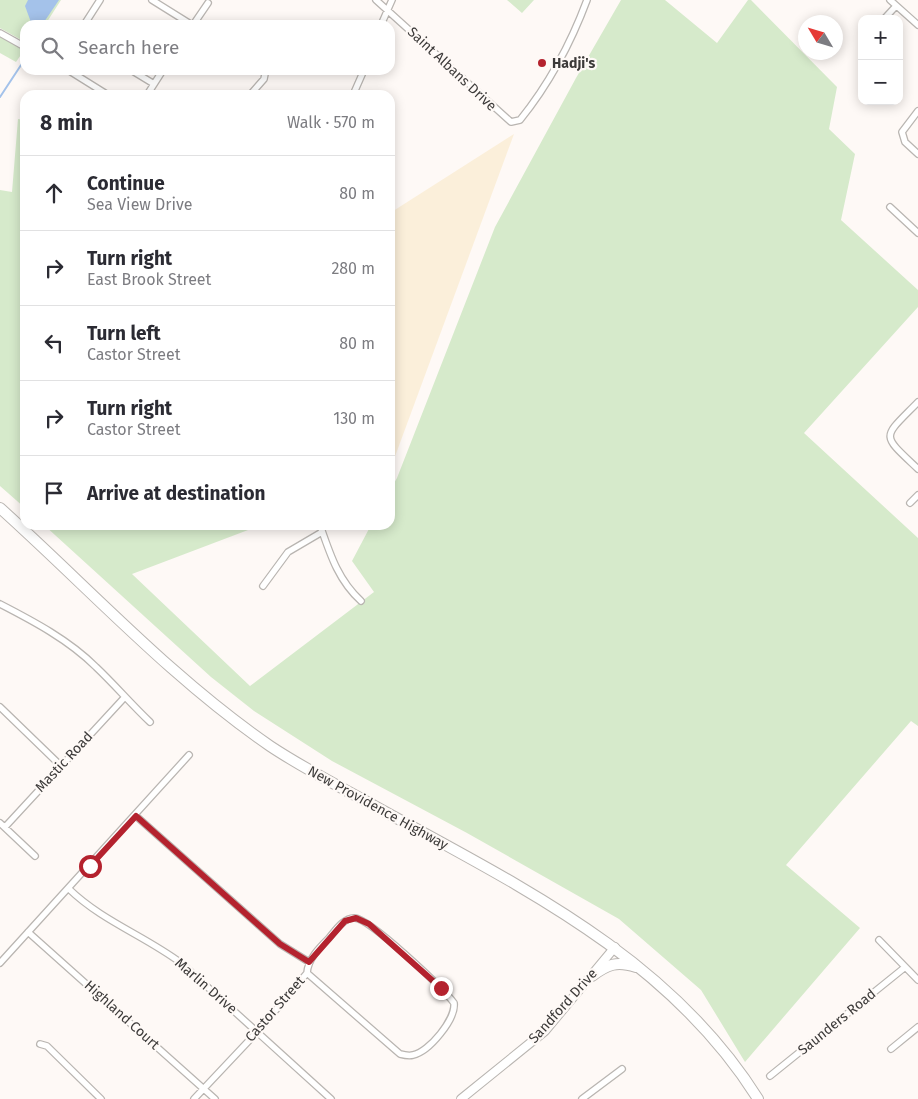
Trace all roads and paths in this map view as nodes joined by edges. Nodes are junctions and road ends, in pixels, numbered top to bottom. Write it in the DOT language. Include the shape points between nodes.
graph roads {
  1 [pos="100,0"];
  2 [pos="152,0"];
  3 [pos="376,0"];
  4 [pos="392,0"];
  5 [pos="586,0"];
  6 [pos="890,0"];
  7 [pos="208,3"];
  8 [pos="896,6"];
  9 [pos="387,9"];
  10 [pos="888,15"];
  11 [pos="87,20"];
  12 [pos="184,20"];
  13 [pos="196,20"];
  14 [pos="383,20"];
  15 [pos="918,26"];
  16 [pos="0,33"];
  17 [pos="20,43"];
  18 [pos="76,75"];
  19 [pos="139,75"];
  20 [pos="160,75"];
  21 [pos="264,75"];
  22 [pos="362,75"];
  23 [pos="154,84"];
  24 [pos="100,90"];
  25 [pos="150,90"];
  26 [pos="254,90"];
  27 [pos="355,90"];
  28 [pos="918,111"];
  29 [pos="918,154"];
  30 [pos="890,207"];
  31 [pos="918,233"];
  32 [pos="918,402"];
  33 [pos="918,469"];
  34 [pos="918,495"];
  35 [pos="910,503"];
  36 [pos="0,508"];
  37 [pos="20,527"];
  38 [pos="24,530"];
  39 [pos="322,532"];
  40 [pos="263,586"];
  41 [pos="361,601"];
  42 [pos="0,604"];
  43 [pos="124,698"];
  44 [pos="0,707"];
  45 [pos="150,722"];
  46 [pos="189,755"];
  47 [pos="61,766"];
  48 [pos="136,816"];
  49 [pos="2,825"];
  50 [pos="35,856"];
  51 [pos="69,889"];
  52 [pos="28,932"];
  53 [pos="879,940"];
  54 [pos="615,947"];
  55 [pos="0,952"];
  56 [pos="5,957"];
  57 [pos="0,962"];
  58 [pos="309,962"];
  59 [pos="904,968"];
  60 [pos="641,969"];
  61 [pos="306,973"];
  62 [pos="592,976"];
  63 [pos="917,978"];
  64 [pos="918,1027"];
  65 [pos="258,1031"];
  66 [pos="40,1044"];
  67 [pos="890,1049"];
  68 [pos="622,1069"];
  69 [pos="770,1076"];
  70 [pos="204,1088"];
  71 [pos="101,1099"];
  72 [pos="194,1099"];
  73 [pos="216,1099"];
  74 [pos="331,1099"];
  75 [pos="461,1099"];
  76 [pos="582,1099"];
  77 [pos="758,1099"];
  1 -- 11 [label="street"];
  2 -- 12 [label="street"];
  3 -- 9 [label="street, Saint Albans Drive"];
  4 -- 9 [label="street"];
  5 -- 9 [label="street, Saint Albans Drive" via="563,55 530,107 520,120 512,122"];
  6 -- 8 [label="street"];
  7 -- 13 [label="street"];
  8 -- 10 [label="street"];
  8 -- 15 [label="street"];
  9 -- 14 [label="street"];
  16 -- 17 [label="street"];
  18 -- 24 [label="street"];
  19 -- 23 [label="street"];
  20 -- 23 [label="street"];
  21 -- 26 [label="street"];
  22 -- 27 [label="street"];
  23 -- 25 [label="street"];
  28 -- 29 [label="street" via="902,132 905,142"];
  30 -- 31 [label="street"];
  32 -- 33 [label="street" via="891,429 889,437 892,445"];
  34 -- 35 [label="street"];
  36 -- 37 [label="highway, New Providence Highway"];
  38 -- 54 [label="highway, New Providence Highway" via="159,656 251,732 317,775 556,908"];
  39 -- 40 [label="street" via="288,552"];
  39 -- 41 [label="street" via="336,570 348,589"];
  42 -- 43 [label="street" via="33,621 96,666"];
  43 -- 45 [label="street"];
  43 -- 47 [label="street, Mastic Road"];
  44 -- 47 [label="street"];
  46 -- 48 [label="street"];
  47 -- 49 [label="street, Mastic Road"];
  48 -- 51 [label="street"];
  48 -- 58 [label="street" via="280,944"];
  49 -- 50 [label="street"];
  51 -- 52 [label="street"];
  51 -- 65 [label="street, Marlin Drive" via="112,922 181,963"];
  52 -- 56 [label="street"];
  52 -- 70 [label="street, Highland Court"];
  53 -- 59 [label="street"];
  54 -- 60 [label="highway, New Providence Highway"];
  54 -- 62 [label="street, Sandford Drive"];
  55 -- 56 [label="street"];
  56 -- 57 [label="street"];
  58 -- 61 [label="street, Castor Street"];
  58 -- 61 [label="street, Castor Street" via="345,921 356,918 369,924 441,988 454,1003 453,1014 429,1045 408,1055 391,1048"];
  59 -- 63 [label="street"];
  59 -- 69 [label="street, Saunders Road"];
  60 -- 62 [label="highway" via="621,962 606,966"];
  60 -- 77 [label="highway, New Providence Highway" via="714,1040"];
  61 -- 65 [label="street, Castor Street"];
  62 -- 75 [label="street, Sandford Drive" via="545,1031"];
  64 -- 67 [label="street"];
  65 -- 70 [label="street, Castor Street"];
  65 -- 74 [label="street, Marlin Drive"];
  66 -- 71 [label="street" via="47,1046"];
  68 -- 76 [label="street"];
  70 -- 72 [label="street, Castor Street"];
  70 -- 73 [label="street, Highland Court"];
}
